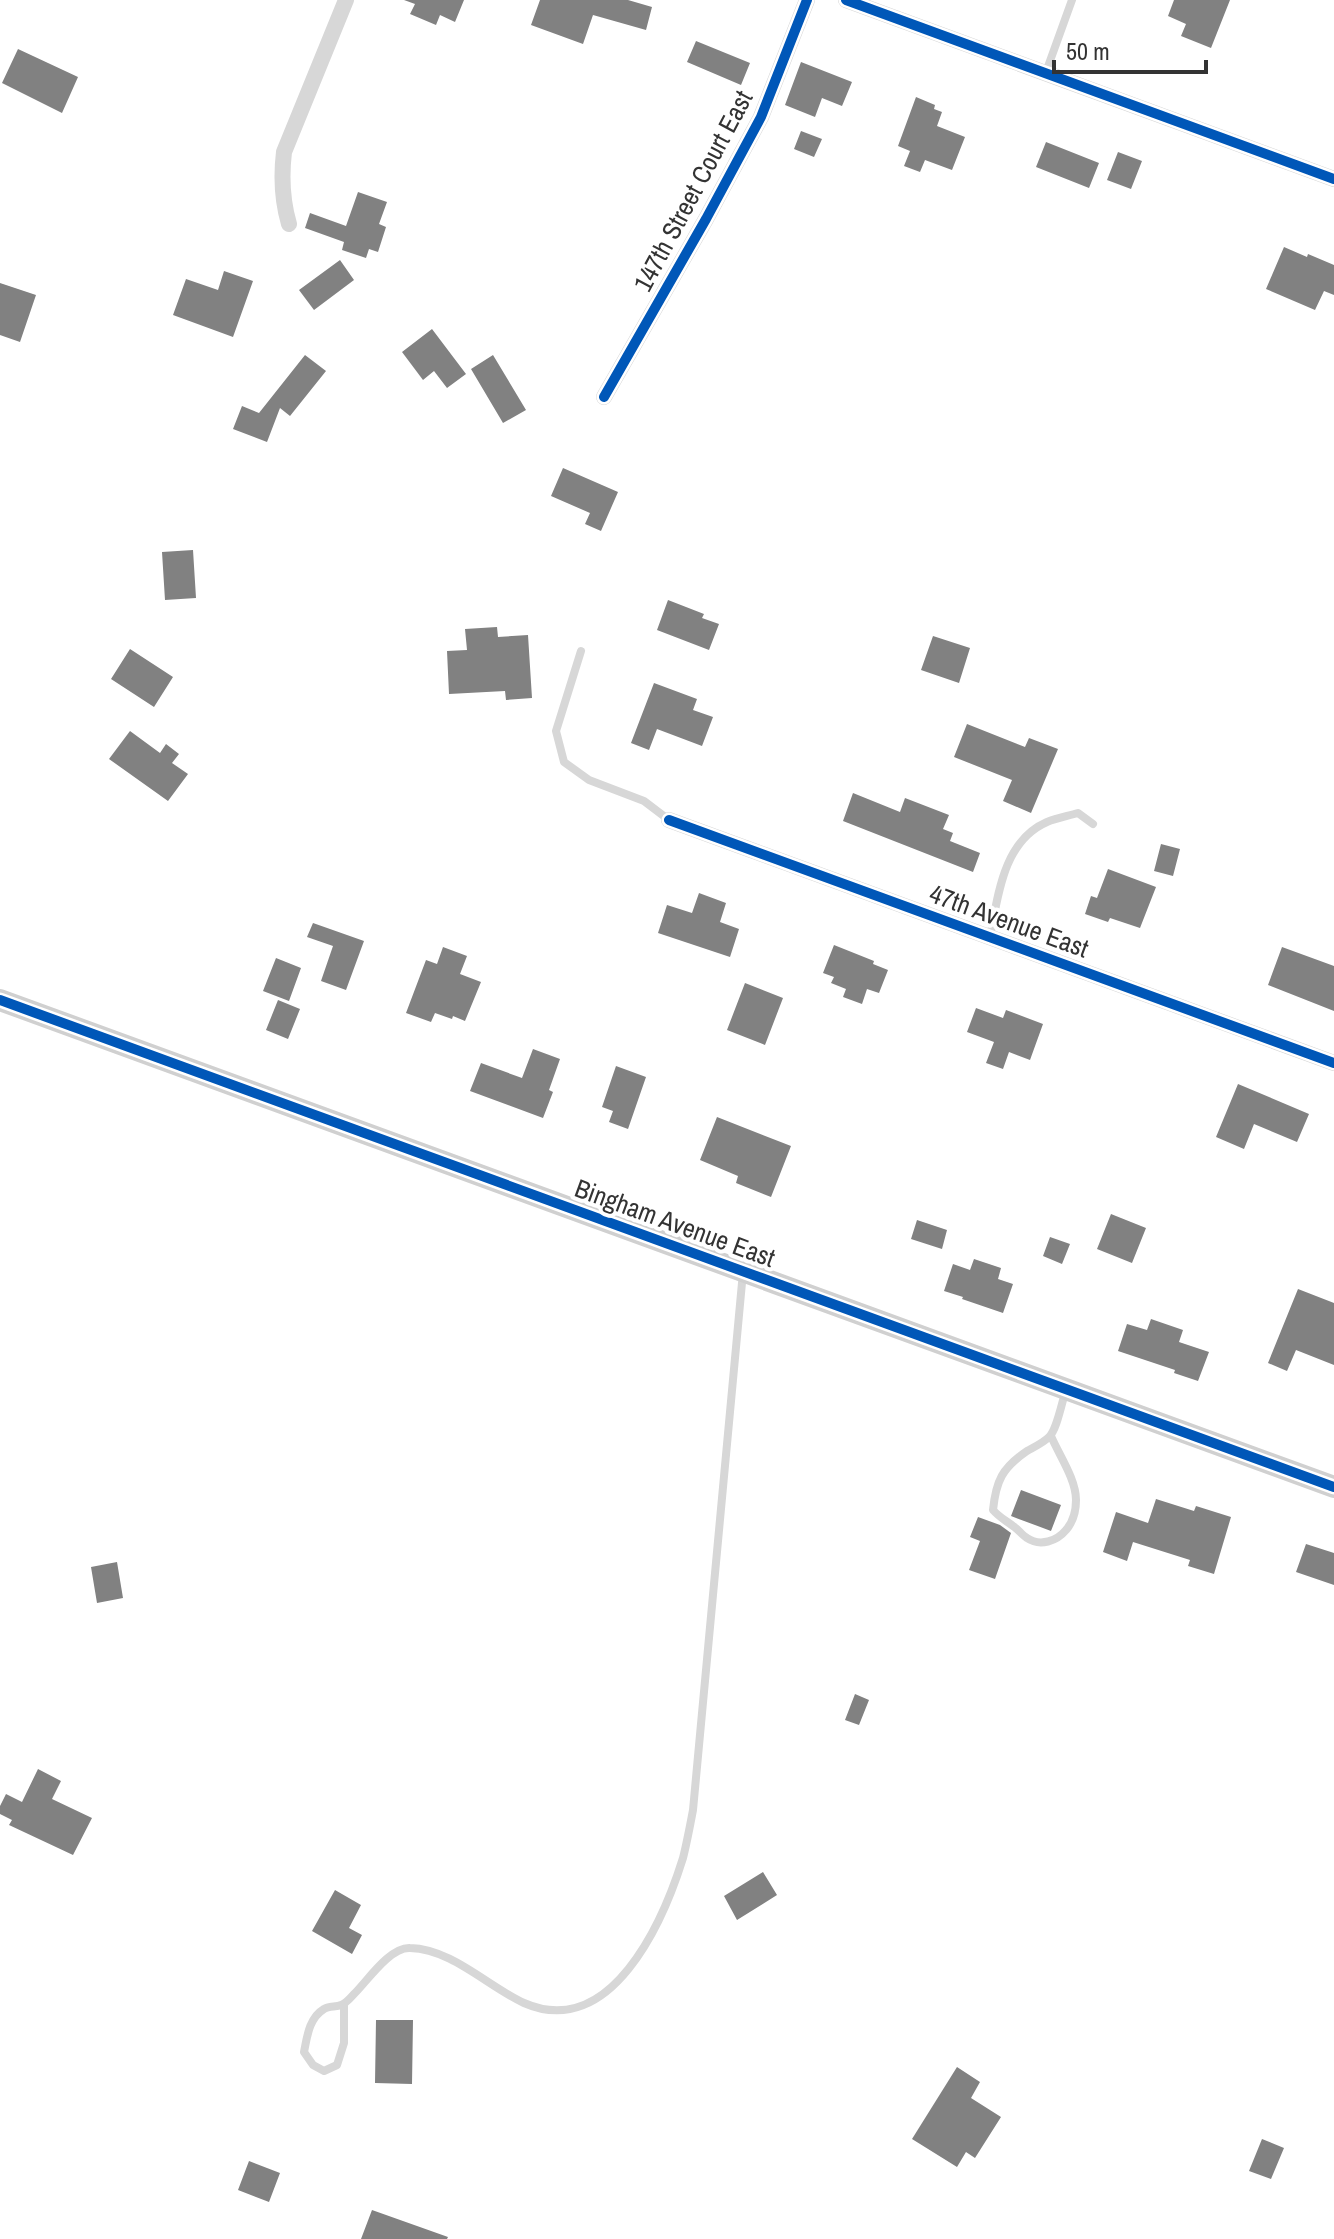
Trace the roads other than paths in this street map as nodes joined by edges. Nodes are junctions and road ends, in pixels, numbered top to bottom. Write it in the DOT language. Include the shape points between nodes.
graph roads {
  1 [pos="346,0"];
  2 [pos="807,0"];
  3 [pos="846,0"];
  4 [pos="1072,0"];
  5 [pos="1046,72"];
  6 [pos="1334,179"];
  7 [pos="289,224"];
  8 [pos="604,397"];
  9 [pos="581,651"];
  10 [pos="669,820"];
  11 [pos="1093,824"];
  12 [pos="990,937"];
  13 [pos="0,1000"];
  14 [pos="1334,1063"];
  15 [pos="743,1271"];
  16 [pos="1066,1389"];
  17 [pos="1051,1436"];
  18 [pos="1334,1487"];
  19 [pos="344,2004"];
  1 -- 7 [label="street" via="284,152"];
  2 -- 8 [label="street, 147th Street Court East" via="761,117"];
  3 -- 5 [label="street"];
  4 -- 5 [label="lane"];
  5 -- 6 [label="street"];
  9 -- 10 [label="lane" via="556,731 564,762 589,780 644,801"];
  10 -- 12 [label="street, 47th Avenue East"];
  11 -- 12 [label="lane" via="1078,813 1046,823 1024,838 1008,861"];
  12 -- 14 [label="street, 47th Avenue East"];
  13 -- 15 [label="street, Bingham Avenue East"];
  15 -- 16 [label="street, Bingham Avenue East"];
  15 -- 19 [label="lane" via="693,1810 680,1864 653,1932 623,1977 591,2003 568,2011 524,2003 442,1955 408,1947 391,1953"];
  16 -- 17 [label="lane"];
  16 -- 18 [label="street, Bingham Avenue East"];
  17 -- 17 [label="lane" via="1014,1461 995,1490 993,1510 1037,1542 1062,1535 1076,1505"];
  19 -- 19 [label="lane" via="324,2008 309,2026 304,2052 324,2071 337,2065 344,2043"];
}
